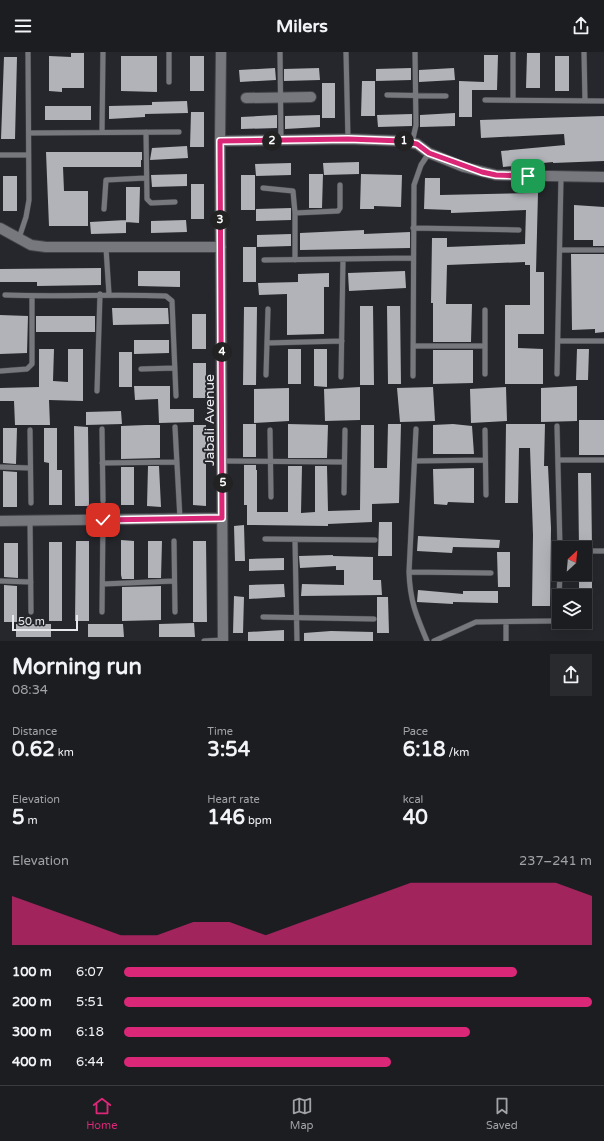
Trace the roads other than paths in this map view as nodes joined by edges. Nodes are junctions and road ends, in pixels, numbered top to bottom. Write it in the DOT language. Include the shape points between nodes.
graph roads {
  1 [pos="28,52"];
  2 [pos="103,52"];
  3 [pos="169,52"];
  4 [pos="221,52"];
  5 [pos="280,52"];
  6 [pos="346,52"];
  7 [pos="415,52"];
  8 [pos="513,52"];
  9 [pos="584,52"];
  10 [pos="169,82"];
  11 [pos="387,96"];
  12 [pos="414,96"];
  13 [pos="446,96"];
  14 [pos="281,97"];
  15 [pos="311,97"];
  16 [pos="246,98"];
  17 [pos="485,100"];
  18 [pos="513,100"];
  19 [pos="585,101"];
  20 [pos="604,101"];
  21 [pos="102,132"];
  22 [pos="146,132"];
  23 [pos="179,132"];
  24 [pos="29,133"];
  25 [pos="348,139"];
  26 [pos="220,141"];
  27 [pos="281,141"];
  28 [pos="412,143"];
  29 [pos="429,153"];
  30 [pos="28,154"];
  31 [pos="0,155"];
  32 [pos="561,177"];
  33 [pos="604,177"];
  34 [pos="146,178"];
  35 [pos="340,185"];
  36 [pos="263,188"];
  37 [pos="175,202"];
  38 [pos="104,209"];
  39 [pos="295,213"];
  40 [pos="0,228"];
  41 [pos="413,228"];
  42 [pos="519,230"];
  43 [pos="19,238"];
  44 [pos="221,247"];
  45 [pos="106,248"];
  46 [pos="561,250"];
  47 [pos="604,250"];
  48 [pos="413,258"];
  49 [pos="343,259"];
  50 [pos="264,260"];
  51 [pos="296,260"];
  52 [pos="100,294"];
  53 [pos="109,294"];
  54 [pos="5,295"];
  55 [pos="32,296"];
  56 [pos="268,308"];
  57 [pos="485,310"];
  58 [pos="342,341"];
  59 [pos="558,341"];
  60 [pos="604,341"];
  61 [pos="267,343"];
  62 [pos="414,346"];
  63 [pos="484,346"];
  64 [pos="175,368"];
  65 [pos="141,369"];
  66 [pos="1,371"];
  67 [pos="485,374"];
  68 [pos="557,374"];
  69 [pos="266,375"];
  70 [pos="413,376"];
  71 [pos="341,377"];
  72 [pos="97,391"];
  73 [pos="176,396"];
  74 [pos="557,426"];
  75 [pos="175,427"];
  76 [pos="102,429"];
  77 [pos="416,429"];
  78 [pos="30,430"];
  79 [pos="270,430"];
  80 [pos="345,430"];
  81 [pos="485,430"];
  82 [pos="415,460"];
  83 [pos="485,460"];
  84 [pos="558,460"];
  85 [pos="604,460"];
  86 [pos="223,461"];
  87 [pos="177,462"];
  88 [pos="271,462"];
  89 [pos="344,462"];
  90 [pos="102,463"];
  91 [pos="0,467"];
  92 [pos="30,468"];
  93 [pos="344,493"];
  94 [pos="486,495"];
  95 [pos="271,497"];
  96 [pos="103,500"];
  97 [pos="31,503"];
  98 [pos="222,518"];
  99 [pos="180,519"];
  100 [pos="30,520"];
  101 [pos="103,520"];
  102 [pos="0,521"];
  103 [pos="265,539"];
  104 [pos="296,540"];
  105 [pos="375,540"];
  106 [pos="174,541"];
  107 [pos="560,541"];
  108 [pos="592,551"];
  109 [pos="604,551"];
  110 [pos="409,572"];
  111 [pos="491,572"];
  112 [pos="0,581"];
  113 [pos="174,581"];
  114 [pos="31,582"];
  115 [pos="103,584"];
  116 [pos="31,612"];
  117 [pos="102,612"];
  118 [pos="175,612"];
  119 [pos="263,617"];
  120 [pos="297,617"];
  121 [pos="374,619"];
  122 [pos="552,621"];
  123 [pos="506,622"];
  124 [pos="223,640"];
  125 [pos="204,641"];
  126 [pos="297,641"];
  127 [pos="427,641"];
  128 [pos="434,641"];
  129 [pos="506,641"];
  1 -- 24 [label="lane"];
  2 -- 21 [label="lane"];
  3 -- 10 [label="lane"];
  4 -- 26 [label="street, Jabali Avenue"];
  5 -- 14 [label="lane"];
  6 -- 25 [label="lane"];
  7 -- 12 [label="lane"];
  8 -- 18 [label="lane"];
  9 -- 19 [label="lane"];
  11 -- 12 [label="lane"];
  12 -- 13 [label="lane"];
  12 -- 28 [label="lane" via="416,125"];
  14 -- 15 [label="street"];
  14 -- 16 [label="street"];
  14 -- 27 [label="lane"];
  17 -- 18 [label="lane"];
  18 -- 19 [label="lane"];
  19 -- 20 [label="lane"];
  21 -- 22 [label="lane"];
  21 -- 24 [label="lane"];
  22 -- 23 [label="lane"];
  22 -- 34 [label="lane"];
  24 -- 30 [label="lane"];
  25 -- 27 [label="street"];
  25 -- 28 [label="street"];
  26 -- 27 [label="street"];
  26 -- 44 [label="street, Jabali Avenue"];
  28 -- 29 [label="street"];
  29 -- 32 [label="street" via="464,167 496,175"];
  29 -- 41 [label="lane" via="415,179"];
  30 -- 31 [label="lane"];
  30 -- 43 [label="lane" via="29,200"];
  32 -- 33 [label="street"];
  32 -- 46 [label="lane"];
  34 -- 37 [label="lane" via="148,201"];
  34 -- 38 [label="lane" via="106,180"];
  35 -- 39 [label="lane" via="338,211"];
  36 -- 39 [label="lane" via="293,190"];
  39 -- 51 [label="lane"];
  40 -- 43 [label="street"];
  41 -- 42 [label="lane"];
  41 -- 48 [label="lane"];
  43 -- 45 [label="street" via="31,245 46,247"];
  44 -- 45 [label="street"];
  44 -- 86 [label="street, Jabali Avenue"];
  45 -- 53 [label="lane"];
  46 -- 47 [label="lane"];
  46 -- 59 [label="lane"];
  48 -- 49 [label="lane"];
  48 -- 62 [label="lane"];
  49 -- 51 [label="lane"];
  49 -- 58 [label="lane"];
  50 -- 51 [label="lane"];
  52 -- 53 [label="lane"];
  52 -- 55 [label="lane"];
  52 -- 72 [label="lane"];
  53 -- 64 [label="lane" via="170,298"];
  54 -- 55 [label="lane"];
  55 -- 66 [label="lane" via="32,364 27,369"];
  56 -- 61 [label="lane"];
  57 -- 63 [label="lane"];
  58 -- 61 [label="lane"];
  58 -- 71 [label="lane"];
  59 -- 60 [label="lane"];
  59 -- 68 [label="lane"];
  61 -- 69 [label="lane"];
  62 -- 63 [label="lane"];
  62 -- 70 [label="lane"];
  63 -- 67 [label="lane"];
  64 -- 65 [label="lane"];
  64 -- 73 [label="lane"];
  74 -- 84 [label="lane"];
  75 -- 87 [label="lane"];
  76 -- 90 [label="lane"];
  77 -- 82 [label="lane"];
  78 -- 92 [label="lane"];
  79 -- 88 [label="lane"];
  80 -- 89 [label="lane"];
  81 -- 83 [label="lane"];
  82 -- 83 [label="lane"];
  82 -- 110 [label="lane"];
  83 -- 94 [label="lane"];
  84 -- 85 [label="lane"];
  84 -- 107 [label="lane"];
  86 -- 88 [label="lane"];
  86 -- 98 [label="street, Jabali Avenue"];
  87 -- 90 [label="lane"];
  87 -- 99 [label="lane"];
  88 -- 89 [label="lane"];
  88 -- 95 [label="lane"];
  89 -- 93 [label="lane"];
  90 -- 96 [label="lane"];
  91 -- 92 [label="lane"];
  92 -- 97 [label="lane"];
  98 -- 99 [label="street"];
  98 -- 124 [label="street, Jabali Avenue"];
  99 -- 101 [label="street"];
  100 -- 101 [label="street"];
  100 -- 102 [label="street"];
  100 -- 114 [label="lane"];
  101 -- 115 [label="lane"];
  103 -- 104 [label="lane"];
  104 -- 105 [label="lane"];
  104 -- 120 [label="lane"];
  106 -- 113 [label="lane"];
  108 -- 109 [label="lane"];
  110 -- 111 [label="lane"];
  110 -- 127 [label="lane" via="413,608"];
  112 -- 114 [label="lane"];
  113 -- 115 [label="lane"];
  113 -- 118 [label="lane"];
  114 -- 116 [label="lane"];
  115 -- 117 [label="lane"];
  119 -- 120 [label="lane"];
  120 -- 121 [label="lane"];
  120 -- 126 [label="lane"];
  122 -- 123 [label="lane"];
  123 -- 128 [label="lane" via="476,622"];
  123 -- 129 [label="lane"];
  124 -- 125 [label="lane"];
}
